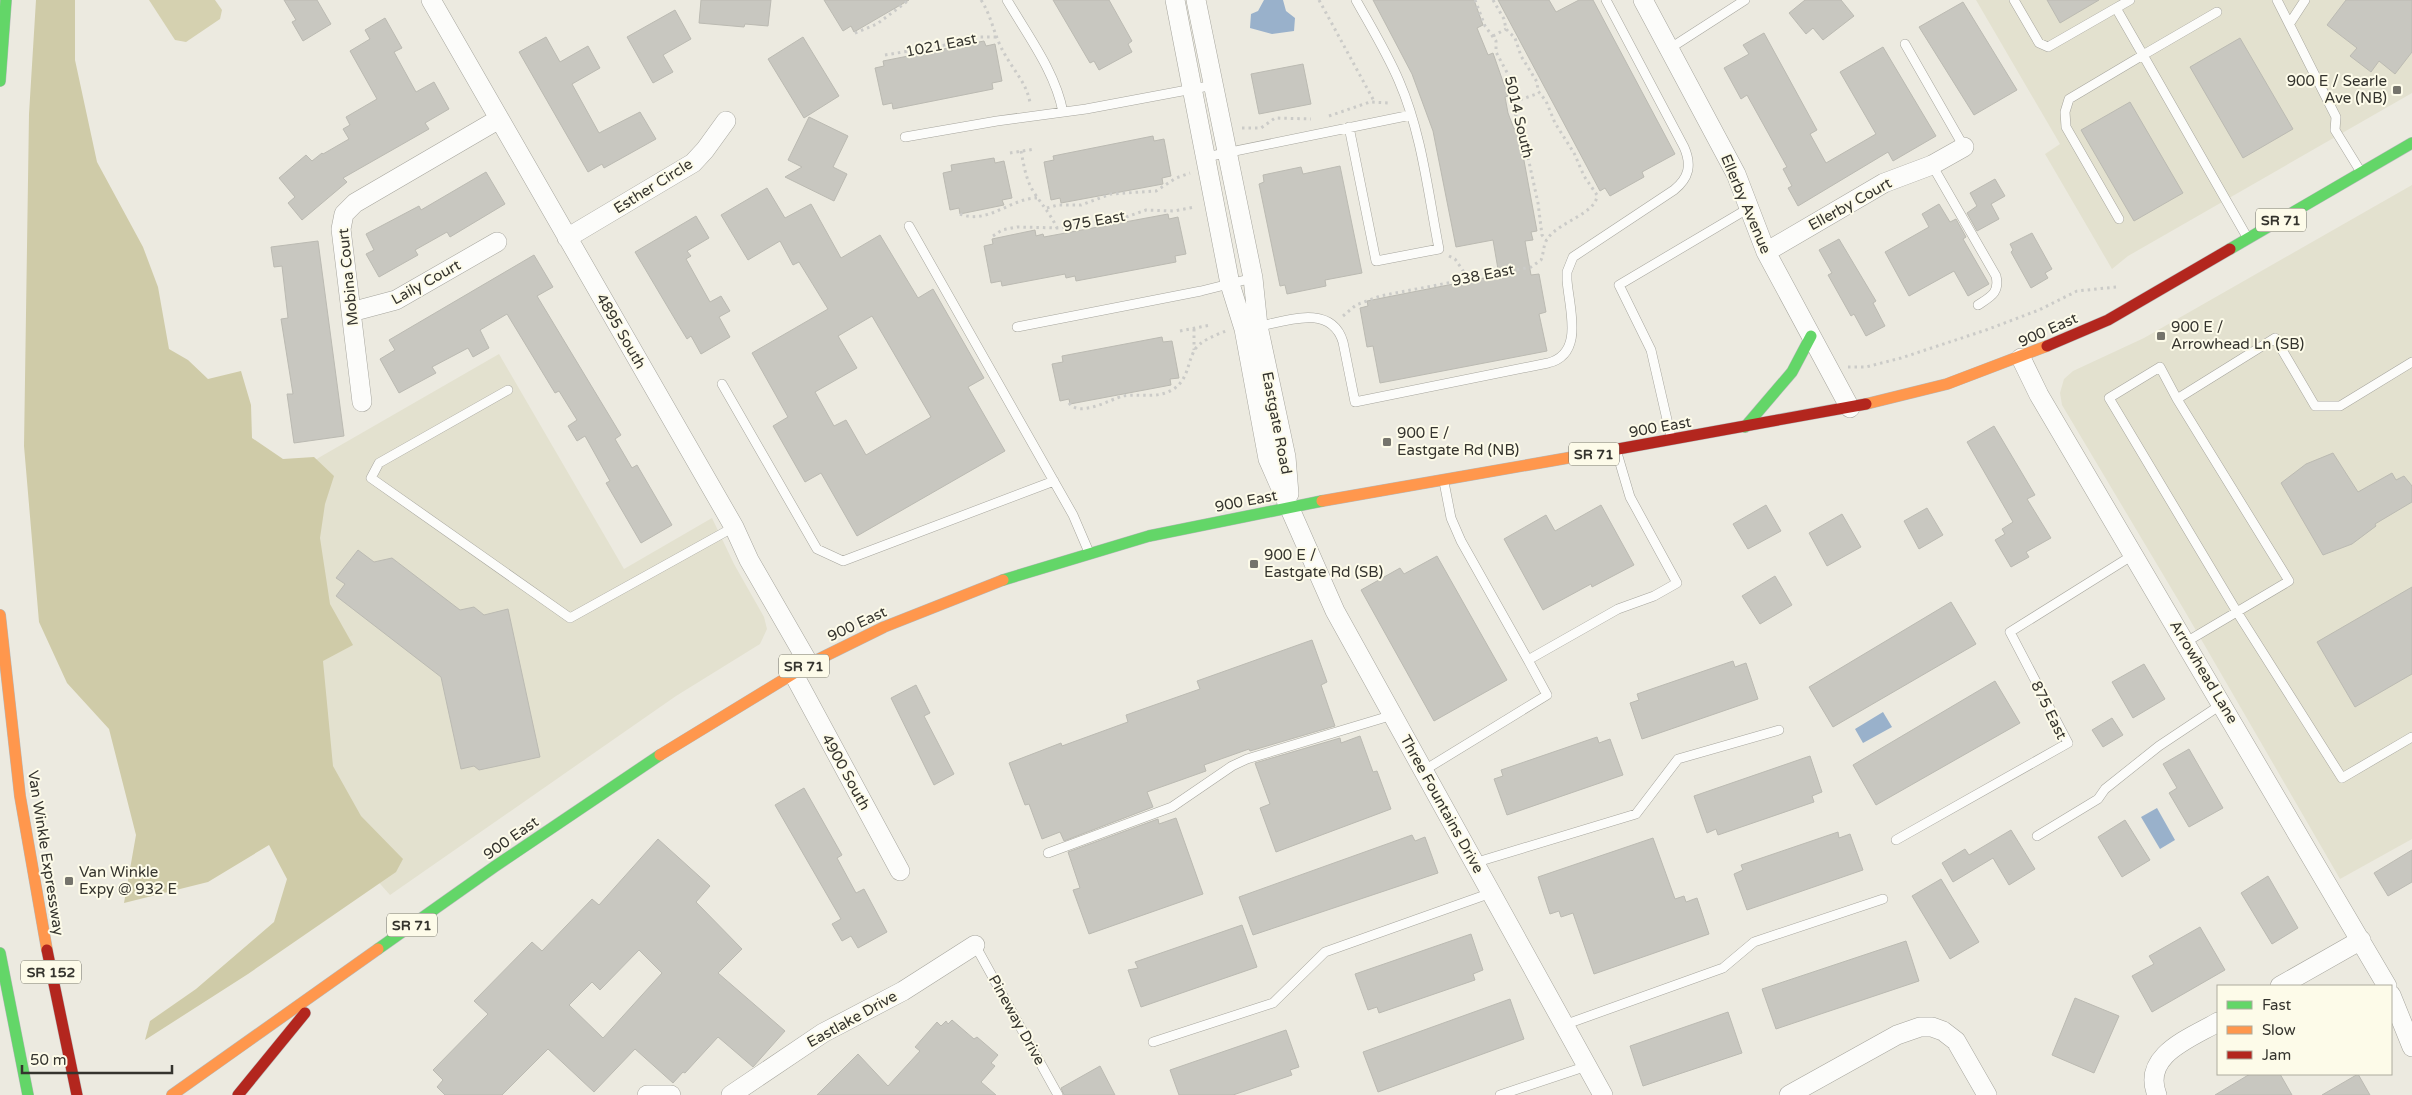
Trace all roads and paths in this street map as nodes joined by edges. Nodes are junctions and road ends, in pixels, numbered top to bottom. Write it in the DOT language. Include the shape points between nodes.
graph roads {
  1 [pos="6,0"];
  2 [pos="430,0"];
  3 [pos="909,0"];
  4 [pos="981,0"];
  5 [pos="1007,0"];
  6 [pos="1175,0"];
  7 [pos="1319,0"];
  8 [pos="1356,0"];
  9 [pos="1475,0"];
  10 [pos="1493,0"];
  11 [pos="1606,0"];
  12 [pos="1643,0"];
  13 [pos="1745,0"];
  14 [pos="2014,0"];
  15 [pos="2130,0"];
  16 [pos="2277,0"];
  17 [pos="2305,0"];
  18 [pos="1197,1"];
  19 [pos="2116,8"];
  20 [pos="2217,12"];
  21 [pos="2290,23"];
  22 [pos="1506,29"];
  23 [pos="855,33"];
  24 [pos="1493,36"];
  25 [pos="997,37"];
  26 [pos="1905,44"];
  27 [pos="1669,49"];
  28 [pos="885,55"];
  29 [pos="2143,56"];
  30 [pos="0,81"];
  31 [pos="1214,85"];
  32 [pos="1192,89"];
  33 [pos="1539,93"];
  34 [pos="1374,101"];
  35 [pos="1514,102"];
  36 [pos="1388,103"];
  37 [pos="1030,104"];
  38 [pos="1063,112"];
  39 [pos="1411,115"];
  40 [pos="499,119"];
  41 [pos="726,121"];
  42 [pos="1349,127"];
  43 [pos="1242,128"];
  44 [pos="905,137"];
  45 [pos="2412,143"];
  46 [pos="1964,147"];
  47 [pos="1035,149"];
  48 [pos="1021,151"];
  49 [pos="1228,152"];
  50 [pos="1010,154"];
  51 [pos="1206,157"];
  52 [pos="1932,165"];
  53 [pos="1190,173"];
  54 [pos="2362,173"];
  55 [pos="1038,198"];
  56 [pos="1597,199"];
  57 [pos="1196,206"];
  58 [pos="1047,208"];
  59 [pos="1748,208"];
  60 [pos="960,214"];
  61 [pos="2119,219"];
  62 [pos="910,226"];
  63 [pos="1057,228"];
  64 [pos="993,236"];
  65 [pos="568,238"];
  66 [pos="2248,239"];
  67 [pos="1546,240"];
  68 [pos="497,242"];
  69 [pos="1766,252"];
  70 [pos="1455,259"];
  71 [pos="1253,278"];
  72 [pos="1468,278"];
  73 [pos="1230,284"];
  74 [pos="2077,291"];
  75 [pos="1978,305"];
  76 [pos="351,312"];
  77 [pos="1342,316"];
  78 [pos="1211,325"];
  79 [pos="1017,327"];
  80 [pos="1244,328"];
  81 [pos="1194,329"];
  82 [pos="1180,331"];
  83 [pos="1811,336"];
  84 [pos="1194,351"];
  85 [pos="2021,358"];
  86 [pos="2412,362"];
  87 [pos="1845,366"];
  88 [pos="722,384"];
  89 [pos="508,390"];
  90 [pos="2177,398"];
  91 [pos="362,402"];
  92 [pos="1069,403"];
  93 [pos="1850,408"];
  94 [pos="1745,427"];
  95 [pos="1671,440"];
  96 [pos="1616,450"];
  97 [pos="1443,480"];
  98 [pos="1054,481"];
  99 [pos="1291,507"];
  100 [pos="734,527"];
  101 [pos="1089,553"];
  102 [pos="2133,555"];
  103 [pos="2237,612"];
  104 [pos="0,615"];
  105 [pos="2186,642"];
  106 [pos="1528,660"];
  107 [pos="801,668"];
  108 [pos="2222,704"];
  109 [pos="1393,715"];
  110 [pos="1779,730"];
  111 [pos="2412,737"];
  112 [pos="1423,770"];
  113 [pos="2037,836"];
  114 [pos="1896,840"];
  115 [pos="1048,853"];
  116 [pos="1474,863"];
  117 [pos="900,871"];
  118 [pos="1491,893"];
  119 [pos="1883,899"];
  120 [pos="2361,940"];
  121 [pos="975,945"];
  122 [pos="0,953"];
  123 [pos="329,984"];
  124 [pos="2282,985"];
  125 [pos="2386,985"];
  126 [pos="2392,997"];
  127 [pos="2217,1023"];
  128 [pos="1564,1025"];
  129 [pos="1153,1042"];
  130 [pos="2412,1047"];
  131 [pos="1587,1066"];
  132 [pos="28,1095"];
  133 [pos="77,1095"];
  134 [pos="172,1095"];
  135 [pos="238,1095"];
  136 [pos="647,1095"];
  137 [pos="671,1095"];
  138 [pos="732,1095"];
  139 [pos="1058,1095"];
  140 [pos="1500,1095"];
  141 [pos="1603,1095"];
  142 [pos="1789,1095"];
  143 [pos="1987,1095"];
  144 [pos="2158,1095"];
  1 -- 30 [label="main road"];
  2 -- 40 [label="street, 4895 South"];
  3 -- 23 [label="path" via="877,24"];
  4 -- 25 [label="path" via="989,12"];
  5 -- 38 [label="lane" via="1052,76"];
  6 -- 32 [label="street, Eastgate Road"];
  7 -- 34 [label="path"];
  8 -- 39 [label="lane" via="1400,82"];
  9 -- 24 [label="path, 5014 South" via="1485,26"];
  10 -- 22 [label="path, 5014 South"];
  11 -- 80 [label="lane" via="1684,147 1688,171 1674,190 1573,257 1566,280 1572,341 1565,354 1553,362 1355,402 1343,342 1331,323 1317,317"];
  12 -- 27 [label="street, Ellerby Avenue"];
  13 -- 27 [label="lane"];
  14 -- 19 [label="lane" via="2039,43 2048,46"];
  15 -- 19 [label="lane"];
  16 -- 21 [label="lane"];
  17 -- 21 [label="lane"];
  18 -- 31 [label="street, Eastgate Road"];
  19 -- 29 [label="lane"];
  20 -- 29 [label="lane"];
  21 -- 54 [label="lane" via="2336,117 2336,130"];
  22 -- 24 [label="path"];
  22 -- 33 [label="path, 5014 South" via="1515,38 1521,56 1537,82"];
  24 -- 35 [label="path, 5014 South" via="1496,52 1510,78"];
  25 -- 28 [label="path, 1021 East" via="975,37"];
  25 -- 37 [label="path" via="1029,93"];
  26 -- 46 [label="lane"];
  27 -- 59 [label="street, Ellerby Avenue" via="1736,174"];
  29 -- 61 [label="lane" via="2069,99 2065,112 2066,127"];
  29 -- 66 [label="lane"];
  31 -- 32 [label="lane"];
  31 -- 49 [label="street, Eastgate Road"];
  32 -- 38 [label="lane"];
  32 -- 51 [label="street, Eastgate Road"];
  33 -- 35 [label="path"];
  33 -- 56 [label="path, 5014 South"];
  34 -- 36 [label="path"];
  34 -- 43 [label="path" via="1320,119 1275,118 1261,128"];
  35 -- 67 [label="path, 5014 South" via="1538,203 1542,235"];
  38 -- 44 [label="lane"];
  39 -- 42 [label="lane"];
  39 -- 42 [label="lane" via="1419,140 1439,249 1376,261"];
  40 -- 65 [label="street, 4895 South"];
  40 -- 76 [label="street, Mobina Court" via="347,210 341,229"];
  41 -- 65 [label="street, Esther Circle" via="693,163"];
  42 -- 49 [label="lane"];
  45 -- 54 [label="main road, 900 East / SR 71"];
  46 -- 52 [label="street, Ellerby Court"];
  47 -- 48 [label="path"];
  48 -- 50 [label="path"];
  48 -- 55 [label="path" via="1028,180"];
  49 -- 51 [label="lane"];
  49 -- 71 [label="street, Eastgate Road"];
  51 -- 73 [label="street, Eastgate Road"];
  52 -- 69 [label="street, Ellerby Court" via="1884,183"];
  52 -- 75 [label="lane" via="1996,276 1995,292"];
  53 -- 58 [label="path, 975 East" via="1156,191 1111,194 1081,205"];
  54 -- 66 [label="main road, 900 East / SR 71"];
  55 -- 58 [label="path"];
  55 -- 60 [label="path" via="1021,200 989,214"];
  56 -- 67 [label="path, 938 East" via="1591,208 1562,225"];
  57 -- 63 [label="path, 975 East" via="1174,211 1146,210 1118,220 1083,222"];
  58 -- 63 [label="path"];
  59 -- 69 [label="street, Ellerby Avenue"];
  59 -- 95 [label="lane" via="1619,285 1651,350"];
  62 -- 98 [label="lane"];
  63 -- 64 [label="path, 975 East" via="1017,227"];
  65 -- 100 [label="street, 4895 South"];
  66 -- 85 [label="main road, 900 East / SR 71" via="2108,320"];
  67 -- 72 [label="path, 938 East" via="1540,260 1532,266"];
  68 -- 76 [label="street, Laily Court" via="396,300"];
  69 -- 83 [label="street, Ellerby Avenue"];
  70 -- 72 [label="path"];
  71 -- 73 [label="lane"];
  71 -- 80 [label="street, Eastgate Road"];
  72 -- 77 [label="path, 938 East" via="1368,299"];
  73 -- 79 [label="lane"];
  73 -- 80 [label="street, Eastgate Road"];
  74 -- 87 [label="path" via="2039,310 1910,355 1866,367"];
  76 -- 91 [label="street, Mobina Court"];
  78 -- 81 [label="path"];
  80 -- 84 [label="path" via="1207,340"];
  80 -- 99 [label="street, Eastgate Road" via="1268,458"];
  81 -- 82 [label="path"];
  81 -- 84 [label="path"];
  83 -- 93 [label="street, Ellerby Avenue"];
  83 -- 94 [label="main road" via="1792,372"];
  84 -- 92 [label="path" via="1183,380 1166,393 1123,396 1092,407 1073,407"];
  85 -- 93 [label="main road, 900 East / SR 71" via="1947,384"];
  85 -- 102 [label="street, Arrowhead Lane"];
  86 -- 90 [label="lane" via="2340,406 2315,406 2275,338"];
  88 -- 98 [label="lane" via="818,549 842,561"];
  89 -- 100 [label="lane" via="379,463 371,478 570,618"];
  90 -- 103 [label="lane" via="2289,581"];
  90 -- 103 [label="lane" via="2160,367 2109,398"];
  93 -- 94 [label="main road, 900 East / SR 71"];
  94 -- 95 [label="main road, 900 East / SR 71"];
  95 -- 96 [label="main road, 900 East / SR 71"];
  96 -- 97 [label="main road, 900 East / SR 71"];
  96 -- 106 [label="lane" via="1633,503 1677,583 1654,596 1618,609"];
  97 -- 99 [label="main road, 900 East / SR 71"];
  97 -- 106 [label="lane" via="1451,518 1461,541"];
  98 -- 101 [label="lane"];
  99 -- 101 [label="main road, 900 East / SR 71" via="1149,536"];
  99 -- 109 [label="street, Three Fountains Drive" via="1335,611"];
  100 -- 107 [label="street, 4895 South"];
  101 -- 107 [label="main road, 900 East / SR 71" via="1018,574 948,600"];
  102 -- 105 [label="street, Arrowhead Lane"];
  102 -- 114 [label="lane, 875 East" via="2010,632 2068,743"];
  103 -- 105 [label="lane"];
  103 -- 111 [label="lane" via="2342,778"];
  104 -- 133 [label="main road, Van Winkle Expressway / SR 152" via="29,849"];
  105 -- 108 [label="street, Arrowhead Lane"];
  106 -- 112 [label="lane" via="1547,694"];
  107 -- 117 [label="street, 4900 South"];
  107 -- 123 [label="main road, 900 East / SR 71" via="613,786"];
  108 -- 113 [label="lane" via="2159,746 2105,789 2098,799"];
  108 -- 120 [label="street, Arrowhead Lane"];
  109 -- 112 [label="street, Three Fountains Drive"];
  109 -- 115 [label="lane" via="1247,759 1172,807"];
  110 -- 116 [label="lane" via="1678,759 1636,814"];
  112 -- 116 [label="street, Three Fountains Drive"];
  116 -- 118 [label="street, Three Fountains Drive"];
  118 -- 128 [label="street, Three Fountains Drive"];
  118 -- 129 [label="lane" via="1325,952 1273,1003"];
  119 -- 128 [label="lane" via="1754,942 1723,968"];
  120 -- 124 [label="street"];
  120 -- 125 [label="street, Arrowhead Lane"];
  121 -- 138 [label="street, Eastlake Drive" via="903,991 823,1033"];
  121 -- 139 [label="lane, Pineway Drive"];
  122 -- 132 [label="main road, SR 152"];
  123 -- 134 [label="main road, 900 East / SR 71"];
  123 -- 135 [label="main road, SR 71"];
  126 -- 130 [label="street"];
  127 -- 144 [label="street" via="2159,1059 2154,1087"];
  128 -- 131 [label="street, Three Fountains Drive"];
  131 -- 140 [label="lane"];
  131 -- 141 [label="street, Three Fountains Drive"];
  136 -- 137 [label="street"];
  142 -- 143 [label="street" via="1897,1035 1932,1026 1956,1041"];
}
